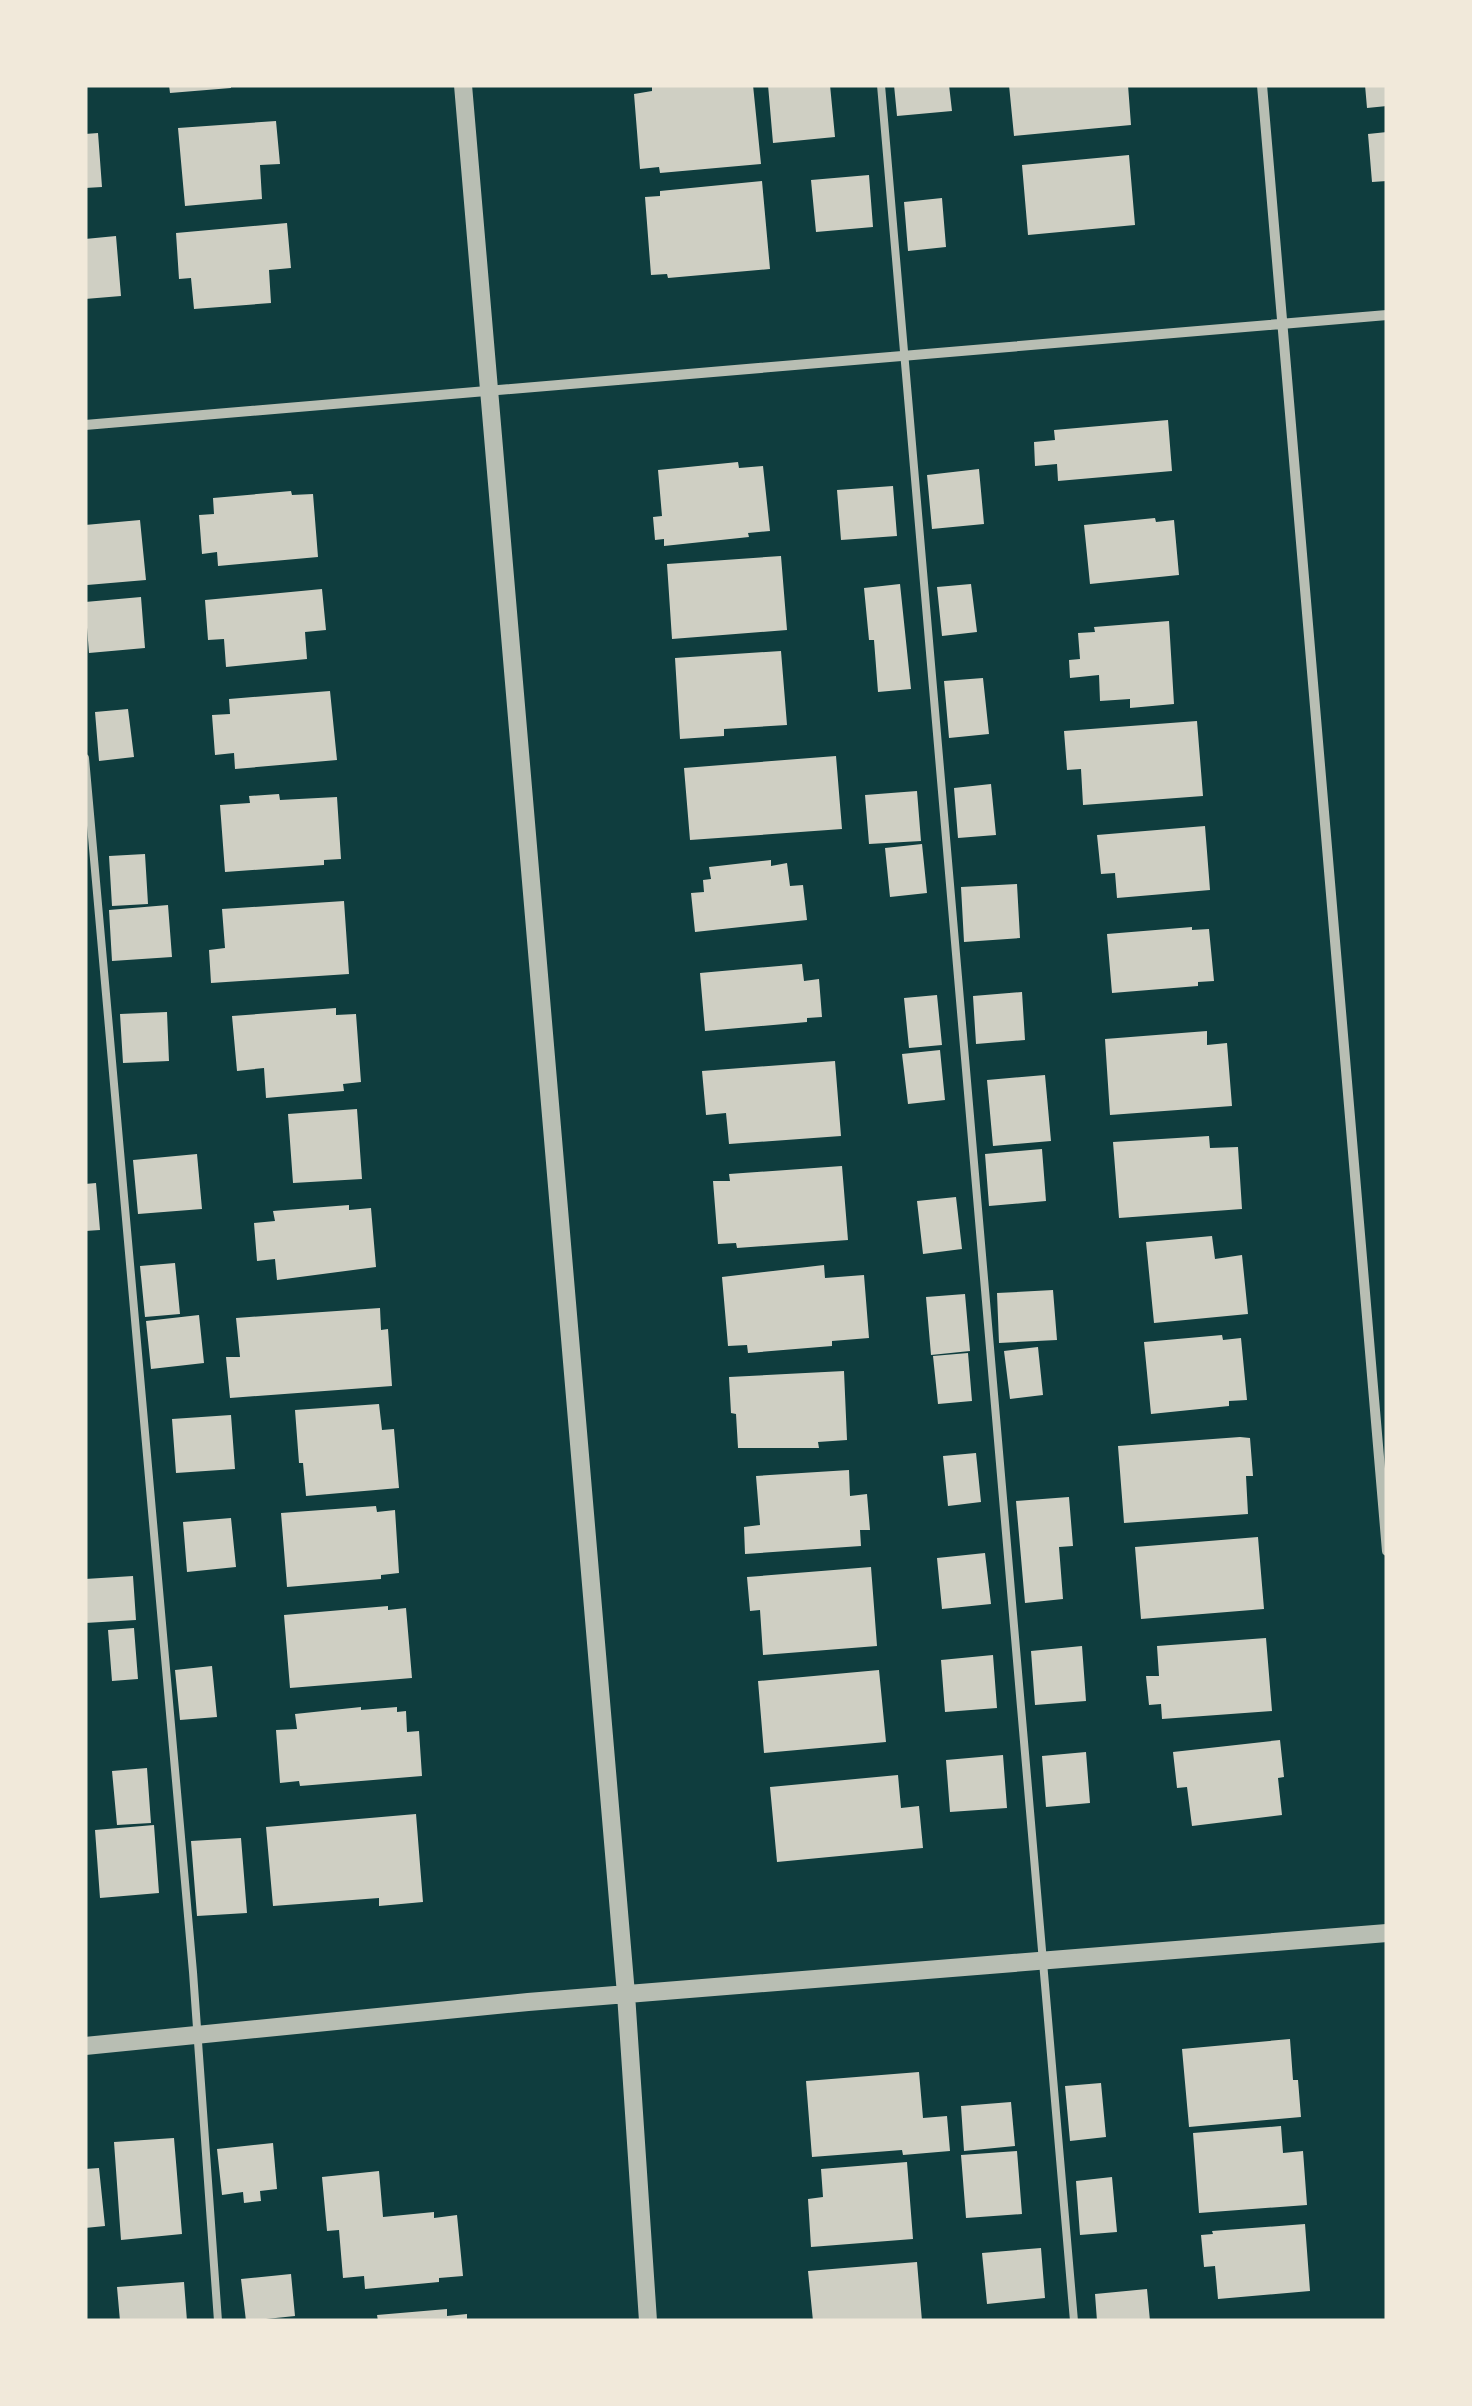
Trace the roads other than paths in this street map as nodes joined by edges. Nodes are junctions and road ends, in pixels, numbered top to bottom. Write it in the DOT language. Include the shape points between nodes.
graph roads {
  1 [pos="463,85"];
  2 [pos="882,85"];
  3 [pos="1262,85"];
  4 [pos="1387,315"];
  5 [pos="1282,324"];
  6 [pos="906,354"];
  7 [pos="490,390"];
  8 [pos="85,425"];
  9 [pos="85,758"];
  10 [pos="1387,1552"];
  11 [pos="1387,1932"];
  12 [pos="1043,1960"];
  13 [pos="626,1994"];
  14 [pos="196,2036"];
  15 [pos="85,2046"];
  16 [pos="218,2321"];
  17 [pos="648,2321"];
  18 [pos="1074,2321"];
  1 -- 7 [label="street"];
  2 -- 6 [label="lane"];
  3 -- 5 [label="street"];
  4 -- 5 [label="street"];
  5 -- 6 [label="street"];
  5 -- 10 [label="street"];
  6 -- 7 [label="street"];
  6 -- 12 [label="lane"];
  7 -- 8 [label="street"];
  7 -- 13 [label="street"];
  9 -- 14 [label="lane"];
  11 -- 12 [label="street"];
  12 -- 13 [label="street"];
  12 -- 18 [label="lane"];
  13 -- 14 [label="street"];
  13 -- 17 [label="street"];
  14 -- 15 [label="street"];
  14 -- 16 [label="lane"];
}
